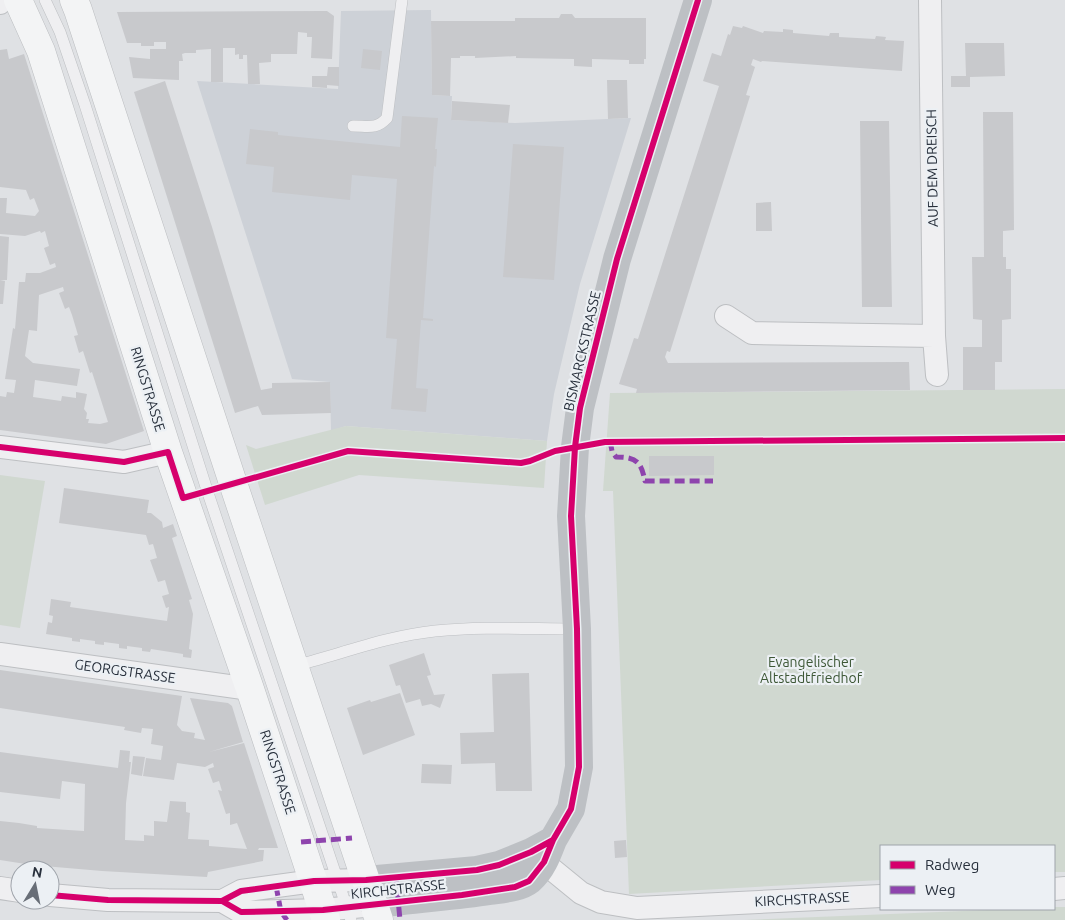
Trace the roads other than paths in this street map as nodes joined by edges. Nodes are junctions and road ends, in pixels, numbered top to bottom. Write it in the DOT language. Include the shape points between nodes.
graph roads {
  1 [pos="3,0"];
  2 [pos="18,0"];
  3 [pos="45,0"];
  4 [pos="74,0"];
  5 [pos="402,0"];
  6 [pos="698,0"];
  7 [pos="930,0"];
  8 [pos="0,3"];
  9 [pos="353,126"];
  10 [pos="726,316"];
  11 [pos="934,336"];
  12 [pos="937,375"];
  13 [pos="0,447"];
  14 [pos="168,452"];
  15 [pos="577,629"];
  16 [pos="0,654"];
  17 [pos="294,666"];
  18 [pos="250,689"];
  19 [pos="539,859"];
  20 [pos="325,880"];
  21 [pos="462,895"];
  22 [pos="60,896"];
  23 [pos="880,896"];
  24 [pos="222,901"];
  25 [pos="373,902"];
  26 [pos="337,914"];
  27 [pos="422,920"];
  1 -- 8 [label="street"];
  2 -- 14 [label="main road, RINGSTRASSE" via="41,51"];
  3 -- 20 [label="lane" via="60,32 85,105"];
  4 -- 17 [label="main road"];
  5 -- 9 [label="lane" via="387,118 380,125"];
  6 -- 15 [label="street, BISMARCKSTRASSE" via="617,259 580,408 571,516"];
  7 -- 11 [label="street, AUF DEM DREISCH"];
  10 -- 11 [label="street" via="752,333"];
  11 -- 12 [label="street, AUF DEM DREISCH"];
  13 -- 14 [label="street" via="124,462"];
  14 -- 18 [label="main road, RINGSTRASSE"];
  15 -- 17 [label="lane" via="434,631 388,639"];
  15 -- 19 [label="street, BISMARCKSTRASSE" via="579,767 571,809"];
  16 -- 18 [label="street, GEORGSTRASSE"];
  17 -- 25 [label="main road"];
  18 -- 20 [label="main road, RINGSTRASSE"];
  19 -- 21 [label="street, KIRCHSTRASSE" via="515,887"];
  19 -- 23 [label="street, KIRCHSTRASSE" via="552,883 577,890 601,902 637,908"];
  19 -- 25 [label="street, KIRCHSTRASSE" via="477,870"];
  20 -- 24 [label="street, KIRCHSTRASSE" via="241,891"];
  20 -- 25 [label="street, KIRCHSTRASSE"];
  20 -- 26 [label="main road, RINGSTRASSE"];
  21 -- 25 [label="street, KIRCHSTRASSE"];
  21 -- 27 [label="street, KIRCHSTRASSE"];
  22 -- 24 [label="street, KIRCHSTRASSE" via="108,900"];
  24 -- 26 [label="street, KIRCHSTRASSE" via="241,912"];
  25 -- 26 [label="street, KIRCHSTRASSE"];
}
